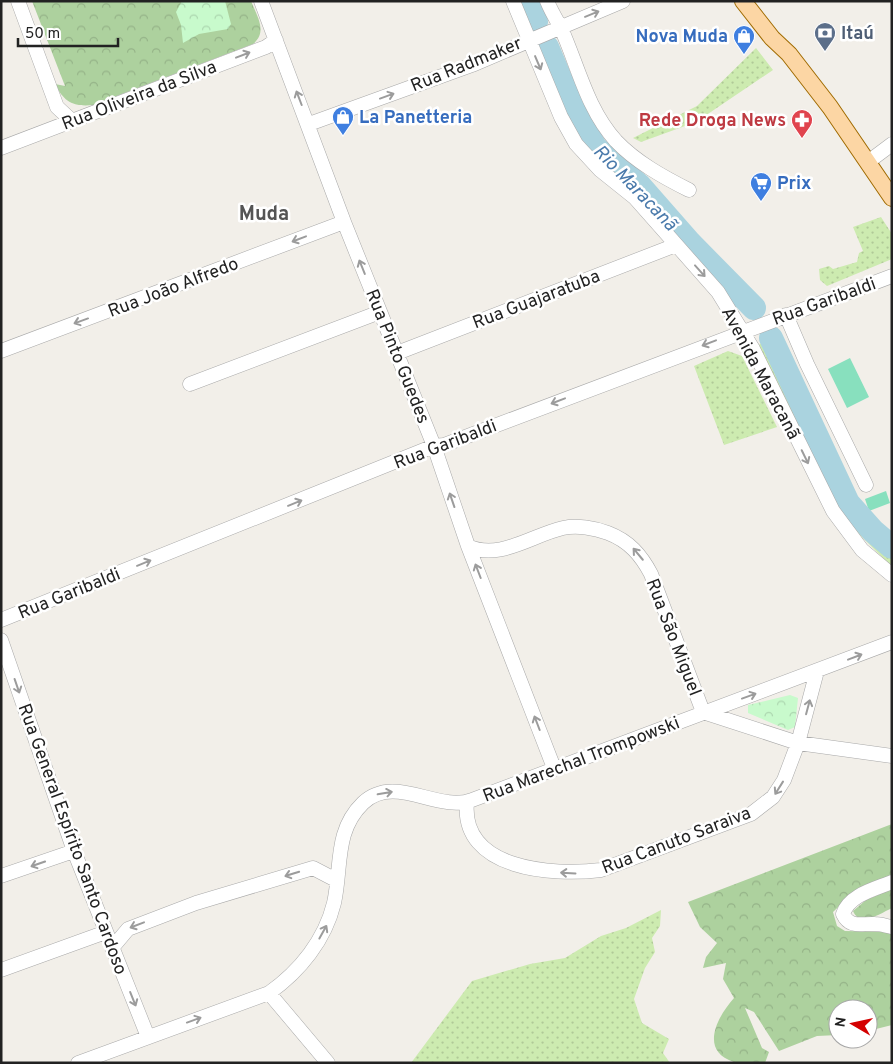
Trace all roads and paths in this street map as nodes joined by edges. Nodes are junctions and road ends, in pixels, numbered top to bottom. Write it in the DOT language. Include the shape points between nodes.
graph roads {
  1 [pos="18,1"];
  2 [pos="261,1"];
  3 [pos="513,1"];
  4 [pos="547,1"];
  5 [pos="623,1"];
  6 [pos="743,1"];
  7 [pos="555,29"];
  8 [pos="531,39"];
  9 [pos="276,40"];
  10 [pos="71,120"];
  11 [pos="309,124"];
  12 [pos="892,144"];
  13 [pos="1,148"];
  14 [pos="868,162"];
  15 [pos="689,190"];
  16 [pos="892,198"];
  17 [pos="344,222"];
  18 [pos="676,245"];
  19 [pos="892,276"];
  20 [pos="380,312"];
  21 [pos="779,318"];
  22 [pos="749,329"];
  23 [pos="1,351"];
  24 [pos="397,353"];
  25 [pos="190,384"];
  26 [pos="434,446"];
  27 [pos="866,486"];
  28 [pos="468,546"];
  29 [pos="892,575"];
  30 [pos="1,620"];
  31 [pos="1,640"];
  32 [pos="892,642"];
  33 [pos="818,671"];
  34 [pos="703,712"];
  35 [pos="798,743"];
  36 [pos="892,756"];
  37 [pos="554,768"];
  38 [pos="467,802"];
  39 [pos="74,851"];
  40 [pos="1,876"];
  41 [pos="336,880"];
  42 [pos="892,882"];
  43 [pos="892,927"];
  44 [pos="106,932"];
  45 [pos="112,948"];
  46 [pos="1,970"];
  47 [pos="269,993"];
  48 [pos="148,1037"];
  49 [pos="78,1063"];
  50 [pos="328,1063"];
  1 -- 10 [label="street" via="57,107"];
  2 -- 9 [label="street, Rua Pinto Guedes"];
  3 -- 8 [label="street, Avenida Maracanã"];
  4 -- 7 [label="street"];
  7 -- 5 [label="street, Rua Radmaker, one-way"];
  6 -- 14 [label="main road" via="789,54"];
  7 -- 8 [label="street, Rua Radmaker"];
  7 -- 15 [label="street" via="608,131 627,151 660,176"];
  11 -- 8 [label="street, Rua Radmaker, one-way" via="472,65"];
  8 -- 18 [label="street, Avenida Maracanã, one-way" via="561,117 576,144 600,170 635,198"];
  10 -- 9 [label="street, Rua Oliveira da Silva, one-way" via="266,47"];
  11 -- 9 [label="street, Rua Pinto Guedes, one-way"];
  10 -- 13 [label="street, Rua Oliveira da Silva"];
  11 -- 17 [label="street, Rua Pinto Guedes"];
  12 -- 14 [label="street"];
  14 -- 16 [label="main road"];
  20 -- 17 [label="street, Rua Pinto Guedes, one-way"];
  17 -- 23 [label="street, Rua João Alfredo, one-way"];
  18 -- 22 [label="street, Avenida Maracanã, one-way"];
  18 -- 24 [label="street, Rua Guajaratuba"];
  19 -- 21 [label="street, Rua Garibaldi"];
  20 -- 24 [label="street, Rua Pinto Guedes"];
  20 -- 25 [label="street"];
  21 -- 22 [label="street, Rua Garibaldi"];
  21 -- 27 [label="street" via="806,364"];
  22 -- 26 [label="street, Rua Garibaldi, one-way" via="444,445"];
  22 -- 29 [label="street, Avenida Maracanã, one-way" via="833,511 862,550"];
  24 -- 26 [label="street, Rua Pinto Guedes"];
  28 -- 26 [label="street, Rua Pinto Guedes, one-way"];
  30 -- 26 [label="street, Rua Garibaldi, one-way"];
  34 -- 28 [label="street, Rua São Miguel, one-way" via="650,574 632,546 599,529 574,527 494,551 478,551"];
  37 -- 28 [label="street, Rua Pinto Guedes, one-way"];
  31 -- 39 [label="street, Rua General Espírito Santo Cardoso, one-way"];
  33 -- 32 [label="street, Rua Marechal Trompowski, one-way"];
  34 -- 33 [label="street, Rua Marechal Trompowski, one-way"];
  35 -- 33 [label="street, Rua Canuto Saraiva, one-way"];
  34 -- 35 [label="street, Rua São Miguel"];
  34 -- 37 [label="street, Rua Marechal Trompowski"];
  35 -- 36 [label="street, Rua São Miguel"];
  35 -- 38 [label="street, Rua Canuto Saraiva, one-way" via="784,780 773,797 751,814 601,870 551,872 517,866 493,855 477,843 469,828"];
  37 -- 38 [label="street, Rua Marechal Trompowski"];
  41 -- 38 [label="street, one-way" via="342,836 359,808 376,795 391,791"];
  39 -- 40 [label="street, one-way"];
  39 -- 44 [label="street, Rua General Espírito Santo Cardoso"];
  41 -- 45 [label="street, one-way" via="313,868 196,903 128,929"];
  47 -- 41 [label="street, one-way" via="288,980 311,952 329,920"];
  42 -- 43 [label="street" via="854,899 845,906 842,914 851,924"];
  44 -- 45 [label="street, Rua General Espírito Santo Cardoso"];
  44 -- 46 [label="street"];
  45 -- 48 [label="street, Rua General Espírito Santo Cardoso, one-way"];
  48 -- 47 [label="street, one-way"];
  47 -- 50 [label="street"];
  48 -- 49 [label="street"];
}
